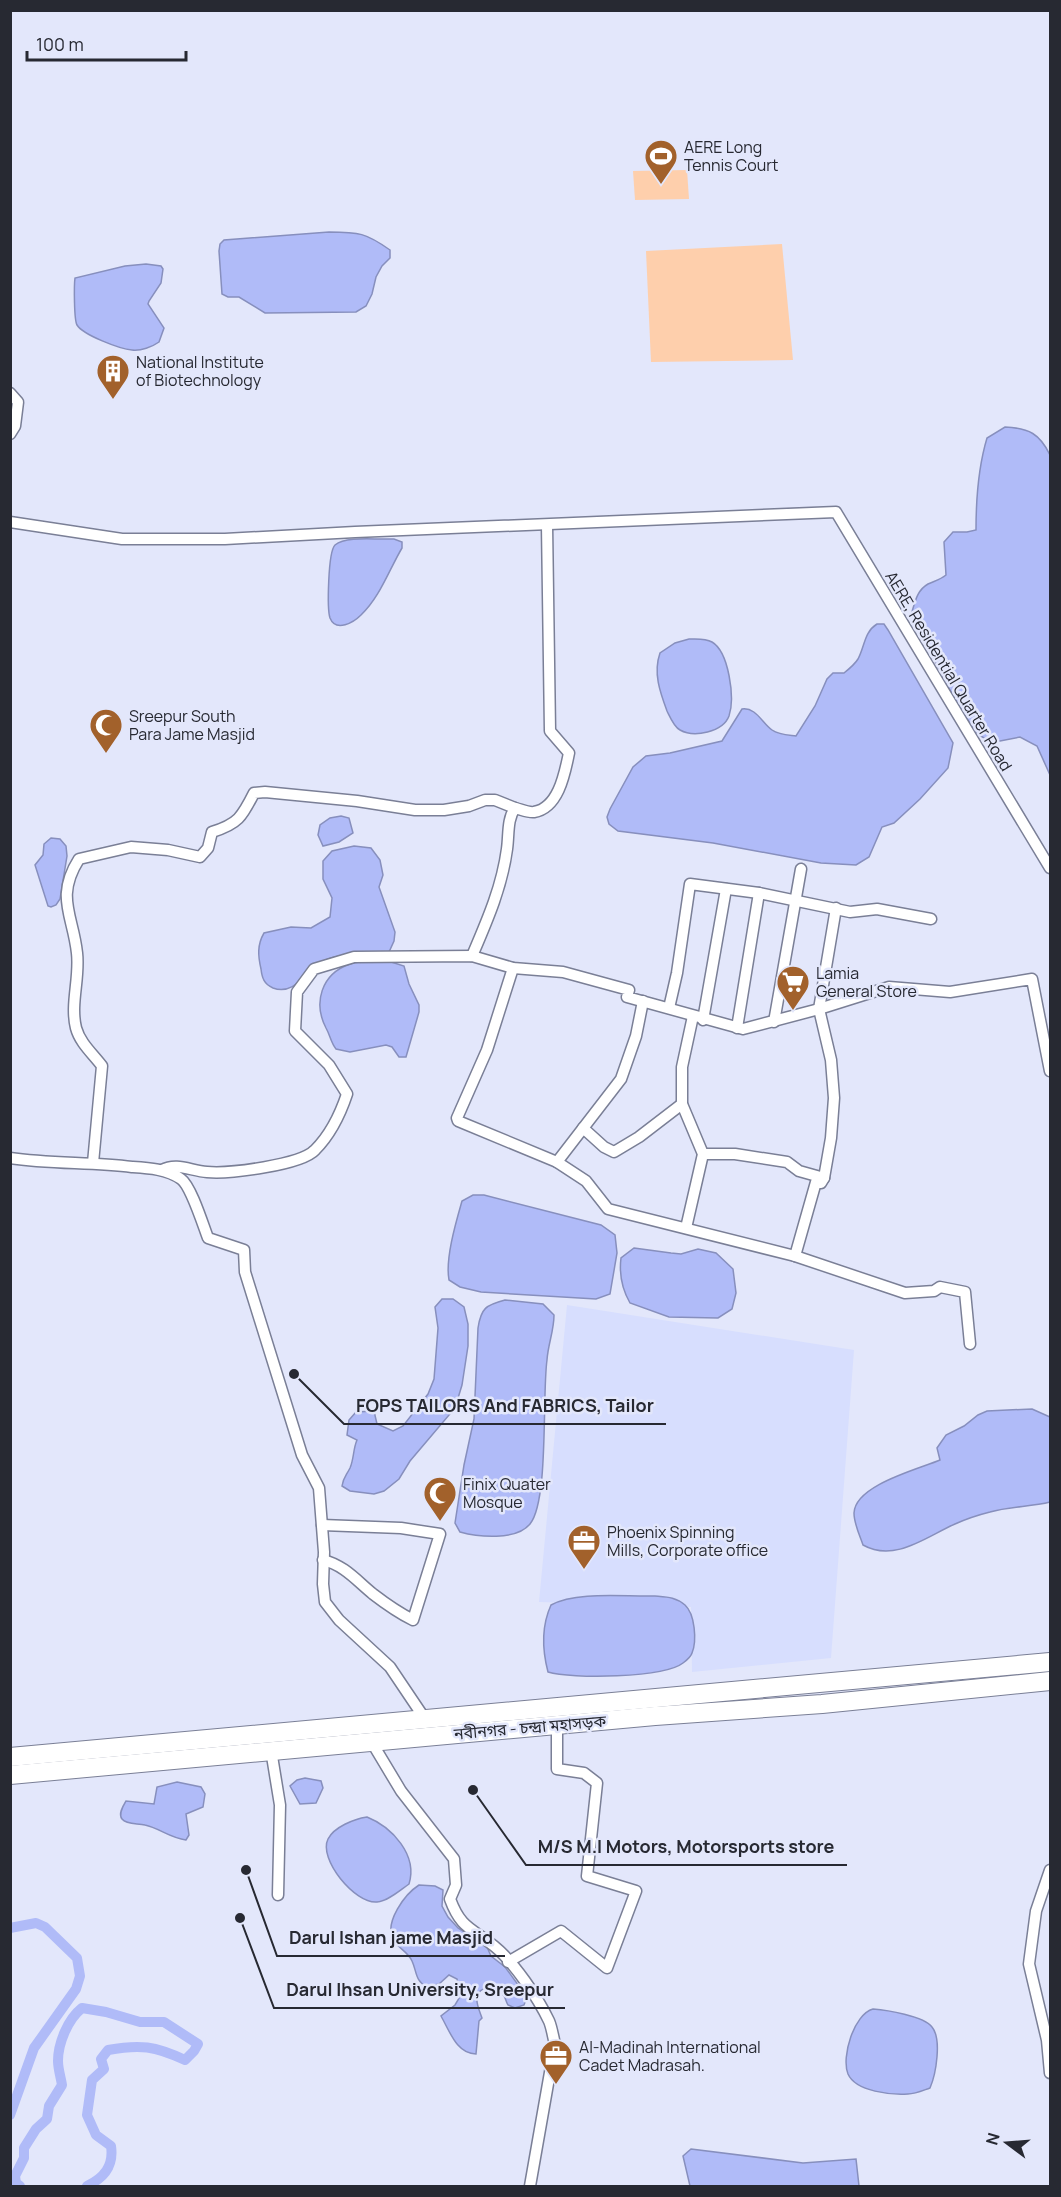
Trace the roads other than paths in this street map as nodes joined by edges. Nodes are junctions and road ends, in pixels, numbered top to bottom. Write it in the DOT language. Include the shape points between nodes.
graph roads {
  1 [pos="10,393"];
  2 [pos="10,434"];
  3 [pos="10,522"];
  4 [pos="547,525"];
  5 [pos="515,808"];
  6 [pos="1037,845"];
  7 [pos="1050,853"];
  8 [pos="1050,868"];
  9 [pos="801,869"];
  10 [pos="726,889"];
  11 [pos="759,892"];
  12 [pos="795,899"];
  13 [pos="836,908"];
  14 [pos="931,919"];
  15 [pos="472,956"];
  16 [pos="513,968"];
  17 [pos="644,1001"];
  18 [pos="669,1008"];
  19 [pos="819,1010"];
  20 [pos="698,1018"];
  21 [pos="774,1022"];
  22 [pos="737,1028"];
  23 [pos="1050,1071"];
  24 [pos="682,1104"];
  25 [pos="583,1128"];
  26 [pos="703,1154"];
  27 [pos="10,1158"];
  28 [pos="558,1162"];
  29 [pos="93,1163"];
  30 [pos="162,1170"];
  31 [pos="824,1178"];
  32 [pos="686,1228"];
  33 [pos="795,1256"];
  34 [pos="970,1344"];
  35 [pos="322,1525"];
  36 [pos="323,1560"];
  37 [pos="1050,1662"];
  38 [pos="1050,1681"];
  39 [pos="425,1719"];
  40 [pos="556,1725"];
  41 [pos="371,1741"];
  42 [pos="271,1750"];
  43 [pos="10,1757"];
  44 [pos="10,1775"];
  45 [pos="1050,1870"];
  46 [pos="278,1895"];
  47 [pos="508,1962"];
  48 [pos="1050,2073"];
  49 [pos="530,2187"];
  1 -- 2 [label="street" via="18,402"];
  3 -- 4 [label="street" via="122,539 225,539"];
  4 -- 5 [label="street" via="550,731 569,753 565,773 551,803 534,812"];
  4 -- 6 [label="street, AERE, Residential Quarter Road" via="836,512"];
  5 -- 15 [label="street" via="499,888"];
  5 -- 29 [label="street" via="485,800 469,807 416,810 254,793 242,818 212,832 208,848 200,857 168,849 130,847 79,860 70,874 66,892 77,954 75,1023 81,1040 102,1066"];
  6 -- 7 [label="street, AERE, Residential Quarter Road"];
  6 -- 8 [label="street, AERE, Residential Quarter Road"];
  9 -- 12 [label="street"];
  10 -- 11 [label="street"];
  10 -- 18 [label="street" via="690,884"];
  10 -- 20 [label="street"];
  11 -- 12 [label="street"];
  11 -- 22 [label="street"];
  12 -- 13 [label="street"];
  12 -- 21 [label="street"];
  13 -- 14 [label="street" via="850,912 877,909"];
  13 -- 19 [label="street"];
  15 -- 16 [label="street"];
  15 -- 30 [label="street" via="354,957 314,969 297,992 295,1031 329,1065 347,1094 337,1122 314,1152 265,1168 208,1173 174,1166"];
  16 -- 17 [label="street" via="563,972 604,982 629,990 627,997"];
  16 -- 28 [label="street" via="487,1050 457,1118"];
  17 -- 18 [label="street"];
  17 -- 25 [label="street" via="621,1079"];
  18 -- 20 [label="street"];
  19 -- 21 [label="street"];
  19 -- 23 [label="street" via="890,987 950,992 1032,979"];
  19 -- 31 [label="street" via="831,1060 834,1098"];
  20 -- 22 [label="street"];
  20 -- 24 [label="street" via="682,1067"];
  21 -- 22 [label="street"];
  24 -- 25 [label="street" via="614,1152"];
  24 -- 26 [label="street"];
  25 -- 28 [label="street"];
  26 -- 31 [label="street" via="735,1154 787,1162 799,1172"];
  26 -- 32 [label="street"];
  27 -- 29 [label="street"];
  28 -- 32 [label="street" via="586,1180 608,1209"];
  29 -- 30 [label="street"];
  30 -- 35 [label="street" via="183,1180 207,1238 244,1250 245,1272 290,1417 302,1455 319,1488"];
  31 -- 33 [label="street" via="821,1183 816,1182"];
  32 -- 33 [label="street"];
  33 -- 34 [label="street" via="906,1293 940,1287 965,1292"];
  35 -- 36 [label="street"];
  35 -- 36 [label="street" via="440,1534 413,1620 384,1603 352,1575"];
  36 -- 39 [label="street" via="325,1602 390,1667"];
  37 -- 39 [label="highway, নবীনগর - চন্দ্রা মহাসড়ক"];
  38 -- 40 [label="highway, নবীনগর - চন্দ্রা মহাসড়ক"];
  39 -- 43 [label="highway, নবীনগর - চন্দ্রা মহাসড়ক"];
  40 -- 41 [label="highway, নবীনগর - চন্দ্রা মহাসড়ক"];
  40 -- 47 [label="street" via="557,1769 584,1773 597,1783 587,1876 636,1891 607,1968 561,1932"];
  41 -- 42 [label="highway, নবীনগর - চন্দ্রা মহাসড়ক"];
  41 -- 47 [label="street" via="401,1791 454,1859 456,1885 450,1899 456,1916"];
  42 -- 44 [label="highway, নবীনগর - চন্দ্রা মহাসড়ক"];
  42 -- 46 [label="street" via="280,1805"];
  45 -- 48 [label="street" via="1036,1911 1029,1964 1047,2040"];
  47 -- 49 [label="street" via="550,2023 555,2044"];
}
